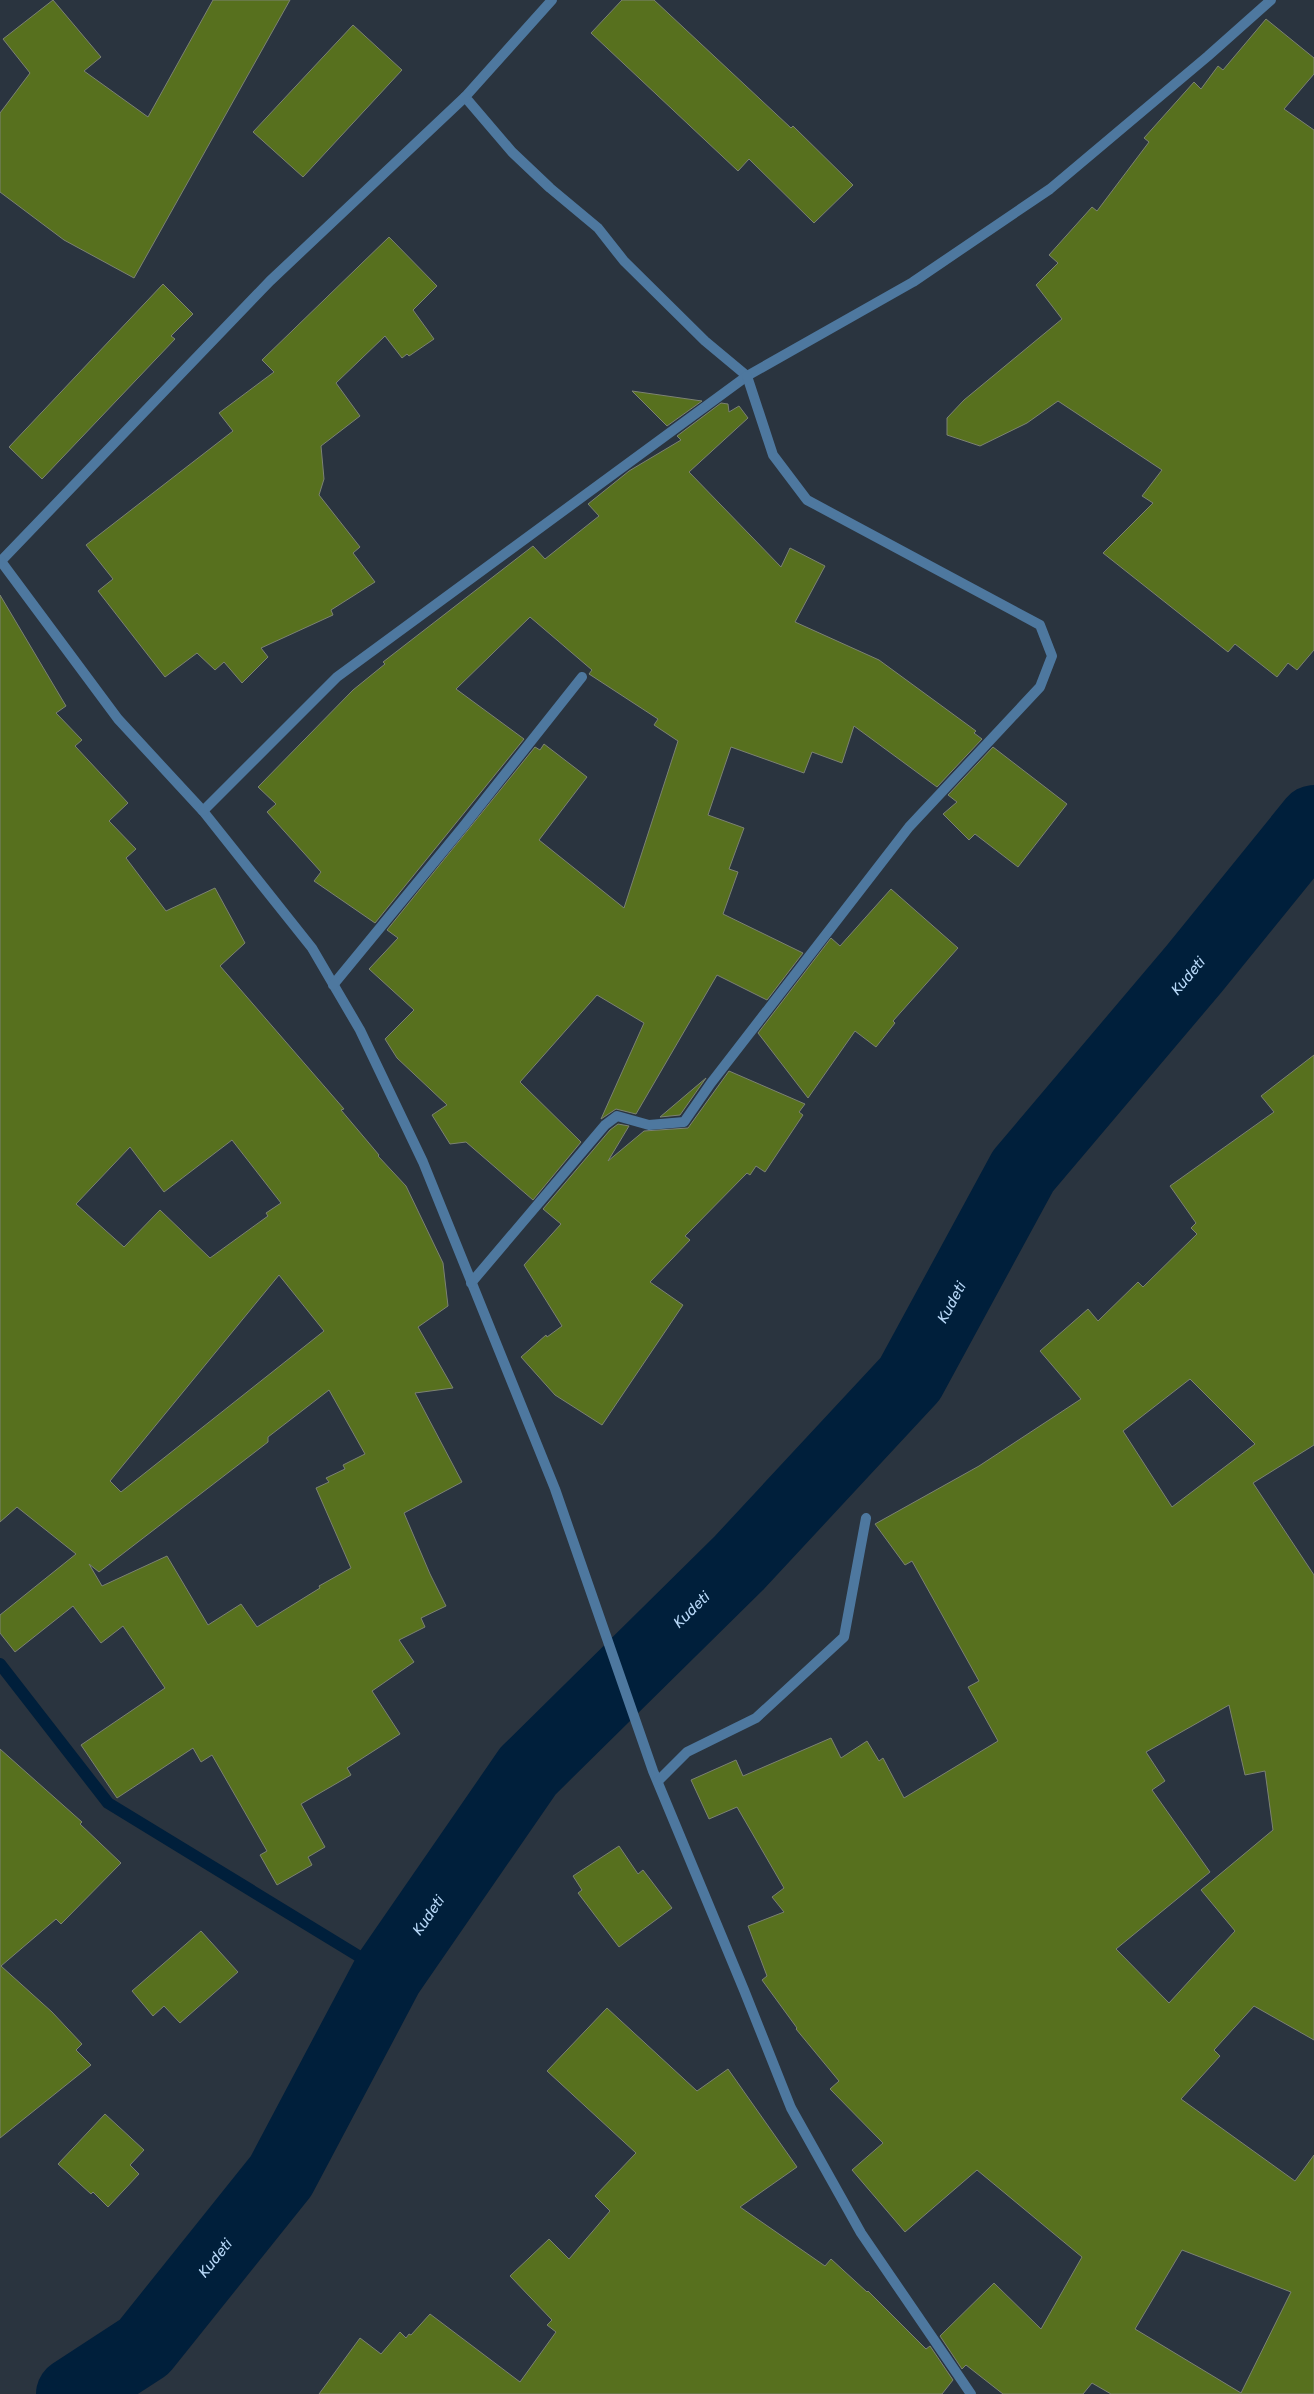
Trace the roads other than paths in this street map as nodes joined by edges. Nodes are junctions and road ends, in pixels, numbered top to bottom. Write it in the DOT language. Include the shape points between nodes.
graph roads {
  1 [pos="552,0"];
  2 [pos="1271,0"];
  3 [pos="465,97"];
  4 [pos="747,376"];
  5 [pos="0,560"];
  6 [pos="582,676"];
  7 [pos="203,811"];
  8 [pos="333,985"];
  9 [pos="471,1283"];
  10 [pos="866,1518"];
  11 [pos="658,1781"];
  12 [pos="971,2394"];
  1 -- 3 [label="street"];
  2 -- 4 [label="street" via="1050,189 913,282"];
  3 -- 4 [label="street" via="512,152 598,228 624,261 705,342"];
  3 -- 5 [label="street" via="270,281"];
  4 -- 7 [label="street" via="337,677"];
  4 -- 9 [label="street" via="773,454 807,500 1040,625 1052,656 1040,687 909,827 684,1122 649,1125 616,1116"];
  5 -- 7 [label="street" via="118,719"];
  6 -- 8 [label="street"];
  7 -- 8 [label="street" via="312,948"];
  8 -- 9 [label="street" via="360,1030 423,1162"];
  9 -- 11 [label="street" via="555,1489"];
  10 -- 11 [label="street" via="844,1637 756,1718 687,1752"];
  11 -- 12 [label="street" via="790,2108 861,2233"];
}
